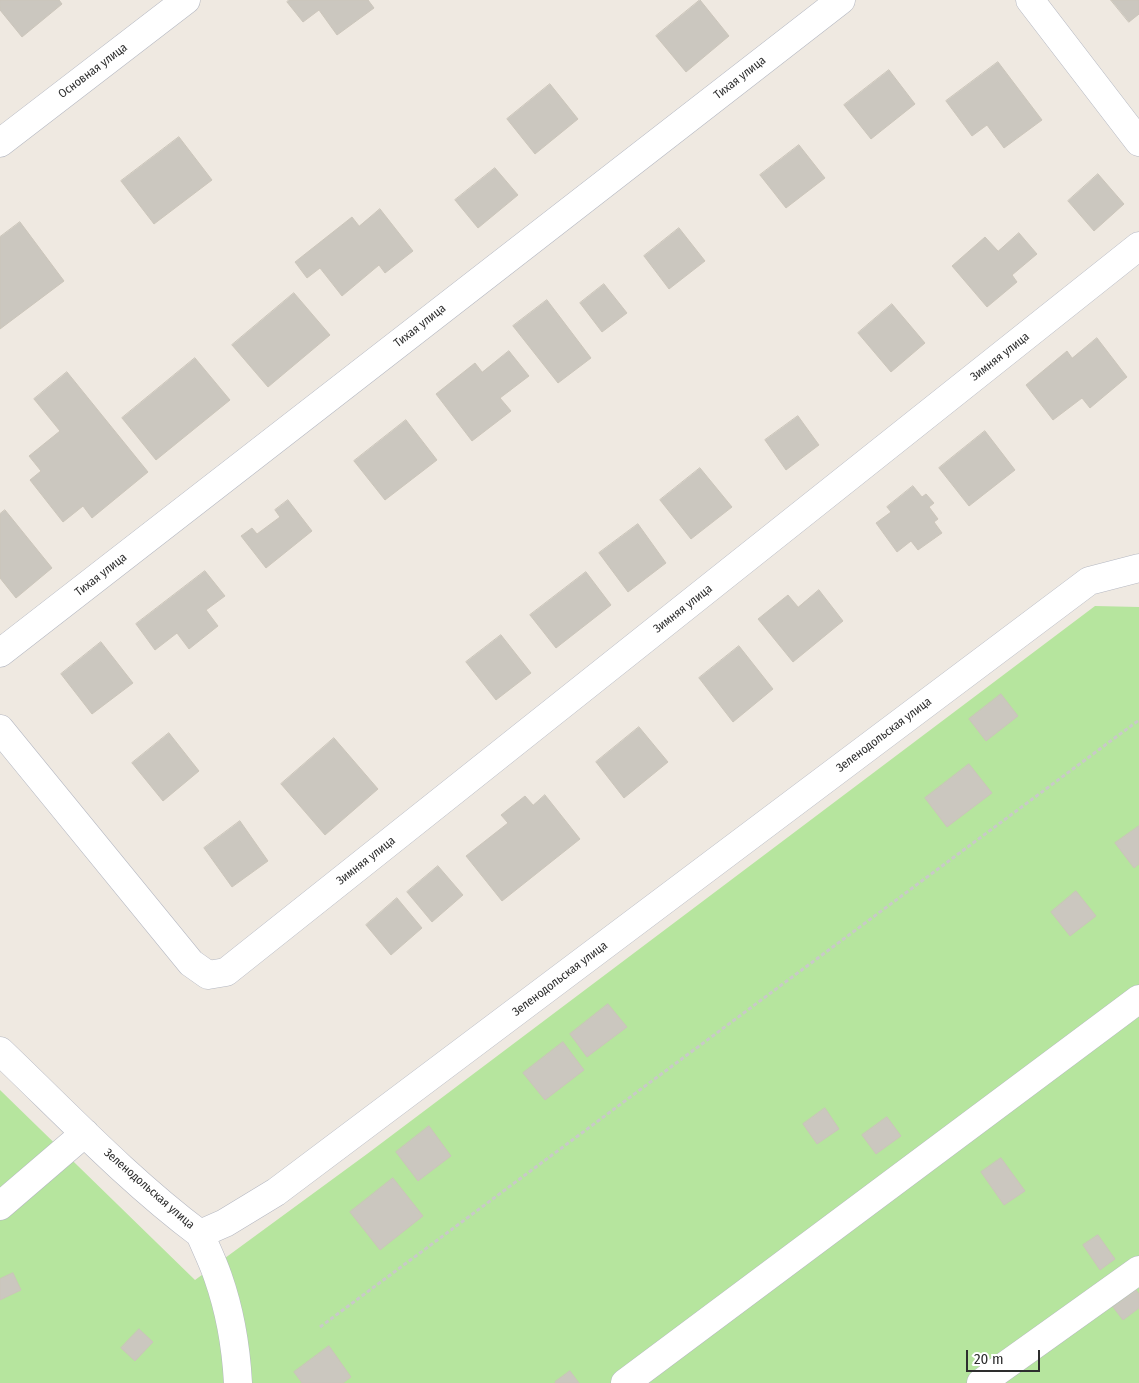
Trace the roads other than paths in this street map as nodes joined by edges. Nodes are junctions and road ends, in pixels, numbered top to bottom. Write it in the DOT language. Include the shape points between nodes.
graph roads {
  1 [pos="186,0"];
  2 [pos="841,0"];
  3 [pos="1030,0"];
  4 [pos="1139,142"];
  5 [pos="0,143"];
  6 [pos="1139,246"];
  7 [pos="1139,568"];
  8 [pos="0,653"];
  9 [pos="0,729"];
  10 [pos="1139,999"];
  11 [pos="0,1051"];
  12 [pos="85,1133"];
  13 [pos="0,1206"];
  14 [pos="200,1234"];
  15 [pos="1139,1270"];
  16 [pos="238,1383"];
  17 [pos="625,1383"];
  18 [pos="981,1383"];
  1 -- 5 [label="street, Основная улица"];
  2 -- 8 [label="street, Тихая улица"];
  3 -- 4 [label="street"];
  6 -- 9 [label="street, Зимняя улица" via="226,972 208,975 191,963"];
  7 -- 14 [label="street, Зеленодольская улица" via="1089,581 276,1192"];
  10 -- 17 [label="street"];
  11 -- 12 [label="street, Зеленодольская улица"];
  12 -- 13 [label="street"];
  12 -- 14 [label="street, Зеленодольская улица"];
  14 -- 16 [label="street" via="230,1316"];
  15 -- 18 [label="street"];
}
